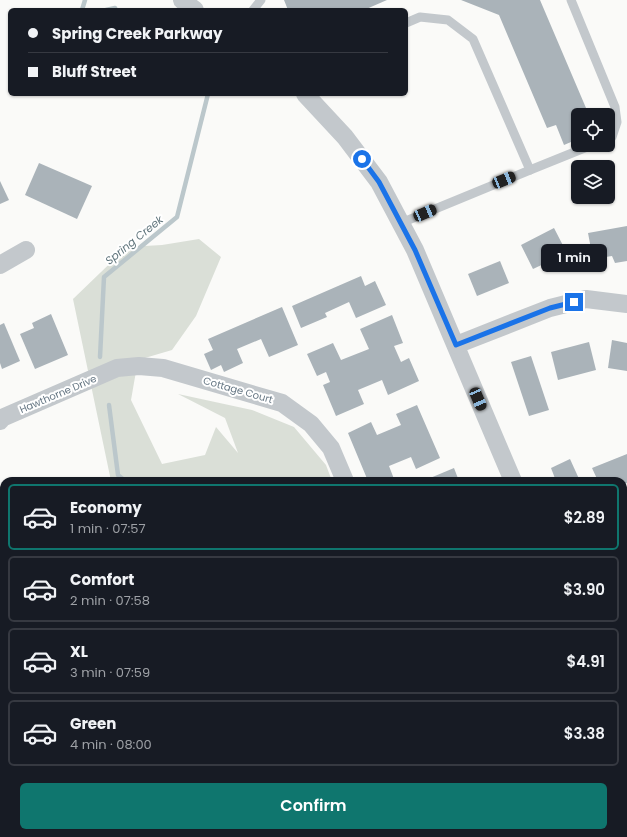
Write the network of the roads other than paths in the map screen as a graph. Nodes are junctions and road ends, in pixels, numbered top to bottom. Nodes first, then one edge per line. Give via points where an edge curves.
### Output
1 (182, 0) edge
2 (261, 0) edge
3 (571, 0) edge
4 (192, 8) edge
5 (255, 8) edge
6 (408, 22) edge
7 (307, 96) edge
8 (615, 128) edge
9 (575, 152) edge
10 (530, 170) junction
11 (401, 223) junction
12 (26, 250) dead end
13 (0, 265) edge
14 (627, 304) edge
15 (456, 345) junction
16 (117, 368) joint
17 (0, 420) edge
18 (343, 477) edge
19 (511, 477) edge

1 - 4 street
2 - 5 lane
3 - 8 lane via 615,107
6 - 10 lane via 420,17 448,20 473,38
7 - 11 street via 350,142 379,182
9 - 10 lane
10 - 11 lane
11 - 15 street
12 - 13 street
14 - 15 street via 586,299 550,308
15 - 19 street
16 - 17 street, Hawthorne Drive
16 - 18 street, Cottage Court via 162,368 282,403 311,424 331,448

